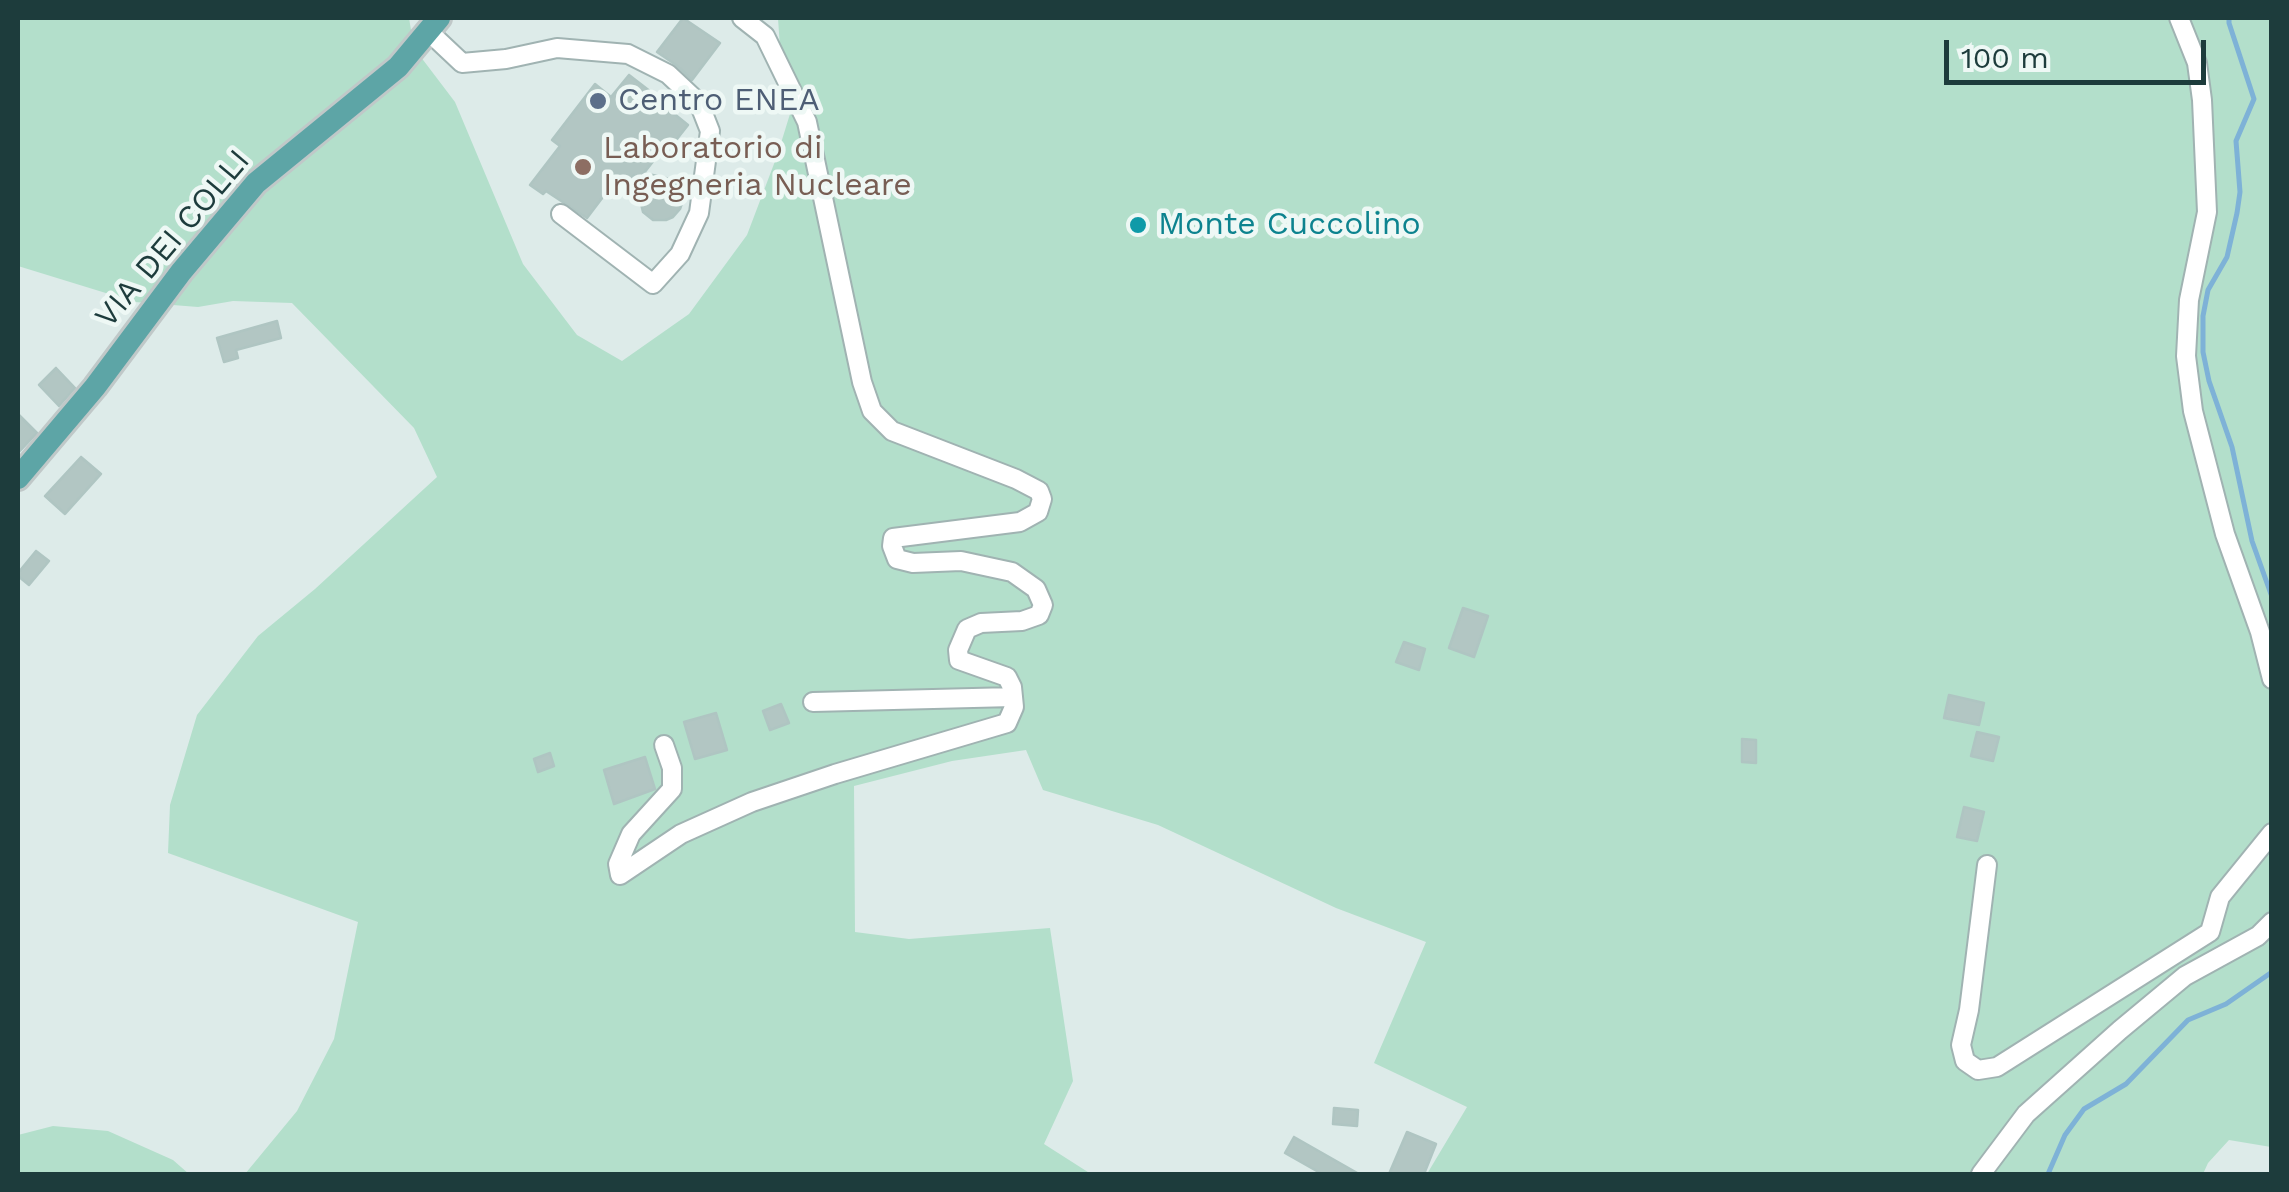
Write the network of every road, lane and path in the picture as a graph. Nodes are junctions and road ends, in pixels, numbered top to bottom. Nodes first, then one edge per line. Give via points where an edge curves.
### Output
1 (742, 18) edge
2 (2179, 18) edge
3 (433, 24) edge
4 (561, 214) dead end
5 (18, 478) edge
6 (2272, 679) edge
7 (1013, 698) junction
8 (813, 702) dead end
9 (664, 744) dead end
10 (2272, 832) edge
11 (1987, 865) dead end
12 (2272, 922) edge
13 (1981, 1174) edge

1 - 7 street via 765,36 807,122 872,411 892,431 1039,490 1038,512 1020,522 893,538 897,559 961,561 1012,572 1036,590 1039,616 967,629 958,650 960,660 1006,677
2 - 6 street via 2197,63 2205,174 2206,212 2189,300 2192,411
3 - 4 street via 462,63 557,48 628,54 668,74 699,102 710,131 699,213 680,254 653,284
3 - 5 main road, VIA DEI COLLI via 398,67 256,183
7 - 8 street
7 - 9 street via 1006,724 752,802 681,834 620,875 631,834 672,789
10 - 11 street via 2220,897 2210,932 1998,1067 1978,1070 1965,1062 1961,1045
12 - 13 street via 2185,976 2120,1030 2026,1114

